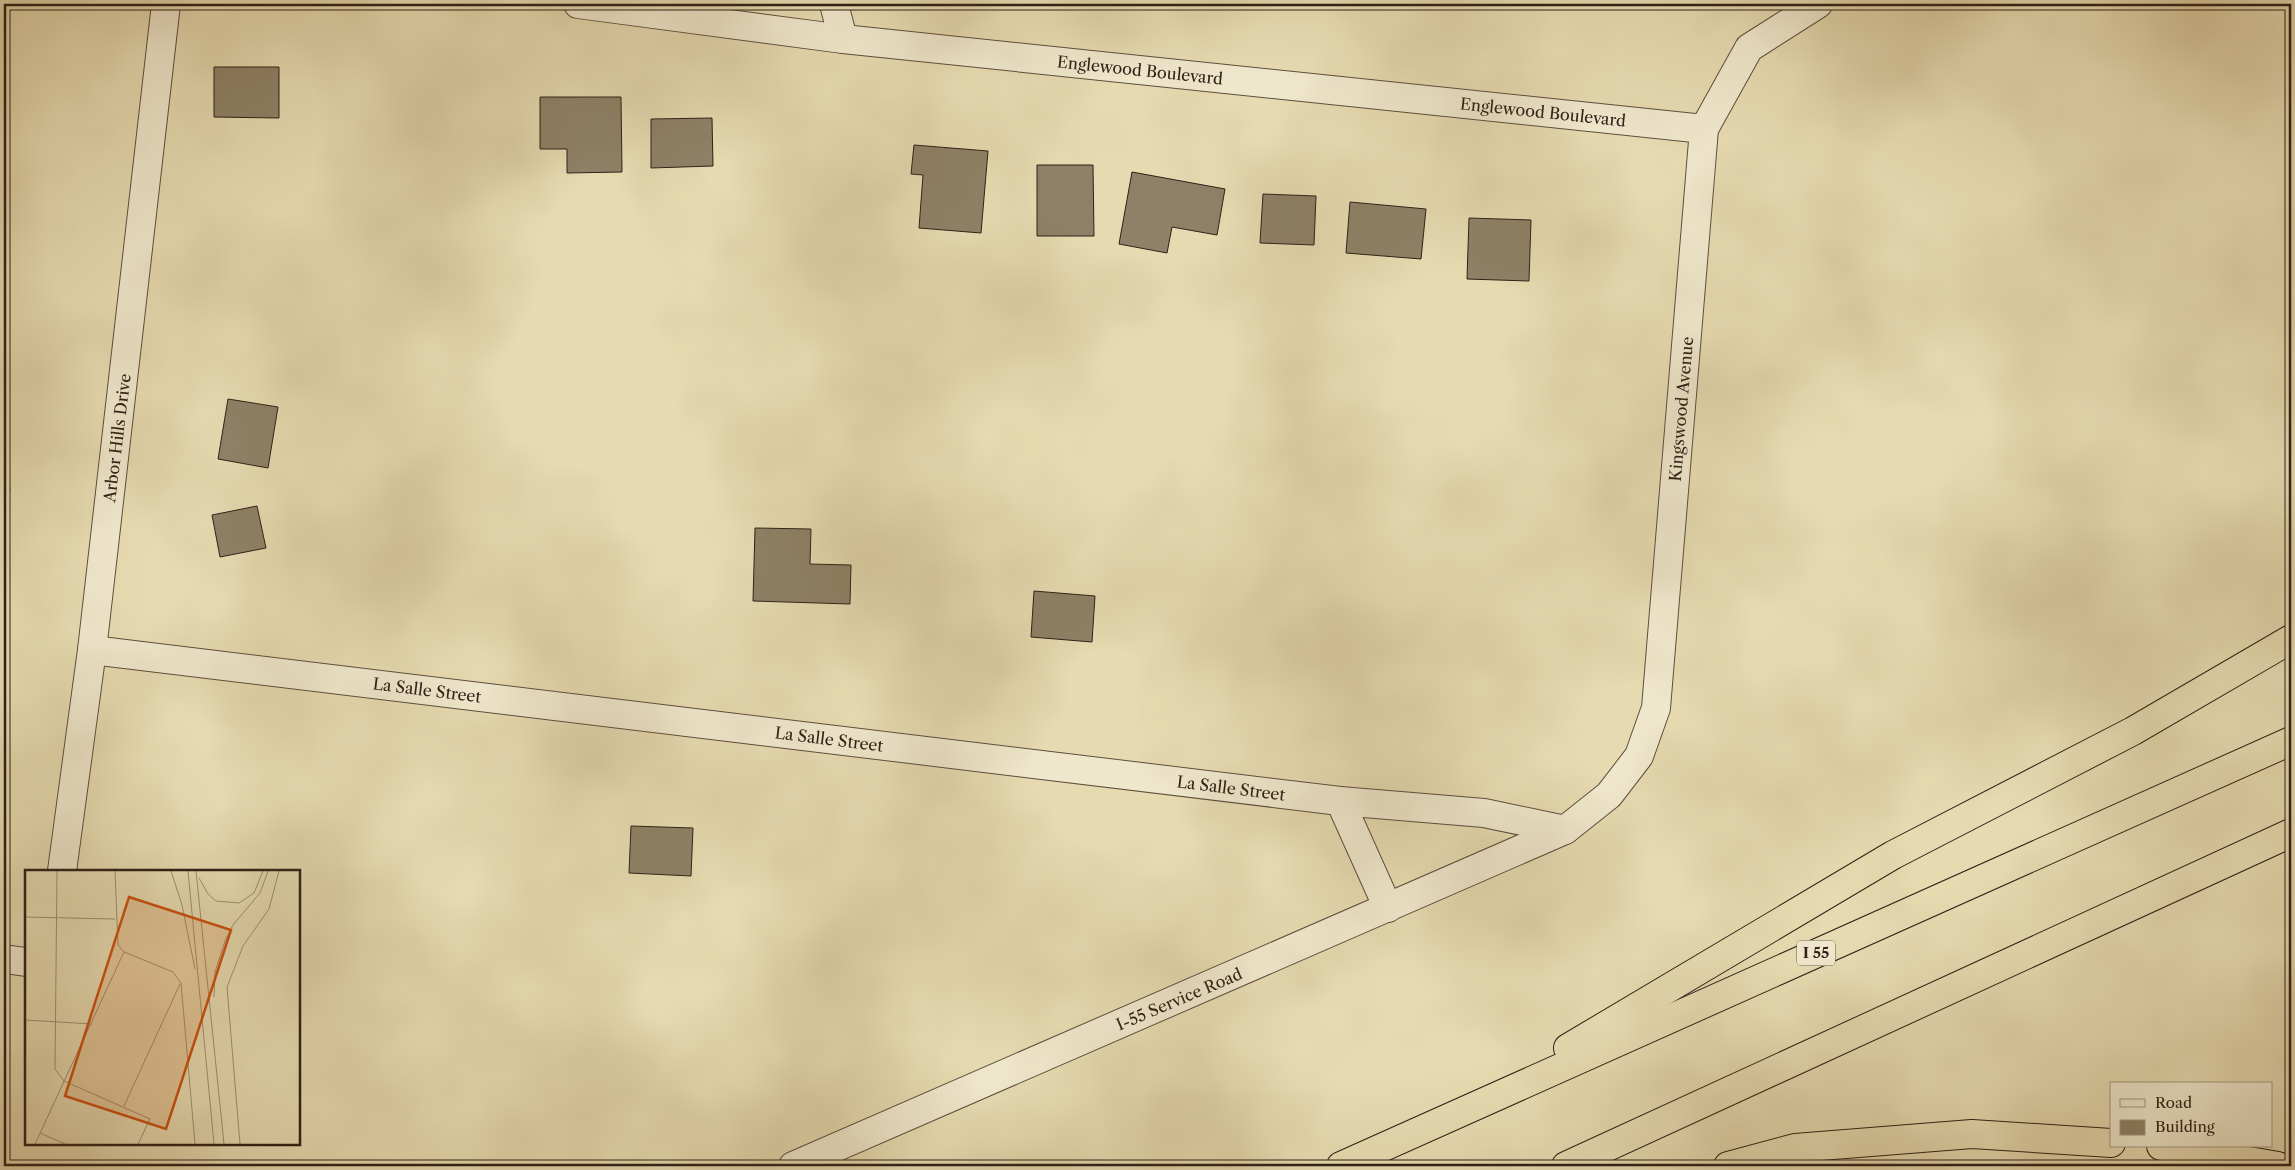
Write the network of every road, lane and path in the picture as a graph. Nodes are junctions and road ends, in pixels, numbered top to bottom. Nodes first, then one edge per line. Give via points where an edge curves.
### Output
1 (166, 4) edge
2 (578, 4) edge
3 (834, 4) edge
4 (1818, 4) edge
5 (844, 39) junction
6 (1704, 129) junction
7 (2291, 639) edge
8 (92, 650) junction
9 (2291, 741) edge
10 (1340, 801) junction
11 (1565, 830) junction
12 (2291, 833) edge
13 (62, 870) edge
14 (1388, 908) junction
15 (4, 959) edge
16 (25, 962) edge
17 (1457, 1114) junction
18 (2110, 1143) edge
19 (2172, 1148) edge
20 (793, 1166) edge
21 (1341, 1166) edge
22 (1566, 1166) edge
23 (1728, 1166) edge
24 (2278, 1166) edge

1 - 8 street, Arbor Hills Drive
2 - 5 street, Englewood Boulevard
3 - 5 street
4 - 6 street, Kingswood Avenue via 1749,48
5 - 6 street, Englewood Boulevard
6 - 11 street, Kingswood Avenue via 1656,708 1639,756 1609,795
7 - 17 highway via 2133,730 1893,854
8 - 10 street, La Salle Street
8 - 13 street, Arbor Hills Drive
9 - 17 highway, I 55
10 - 11 street, La Salle Street via 1484,813
10 - 14 street
11 - 14 street, I-55 Service Road
12 - 22 highway
14 - 20 street, I-55 Service Road
15 - 16 street
17 - 21 highway, I 55
18 - 23 highway via 1972,1134 1795,1148
19 - 24 highway

